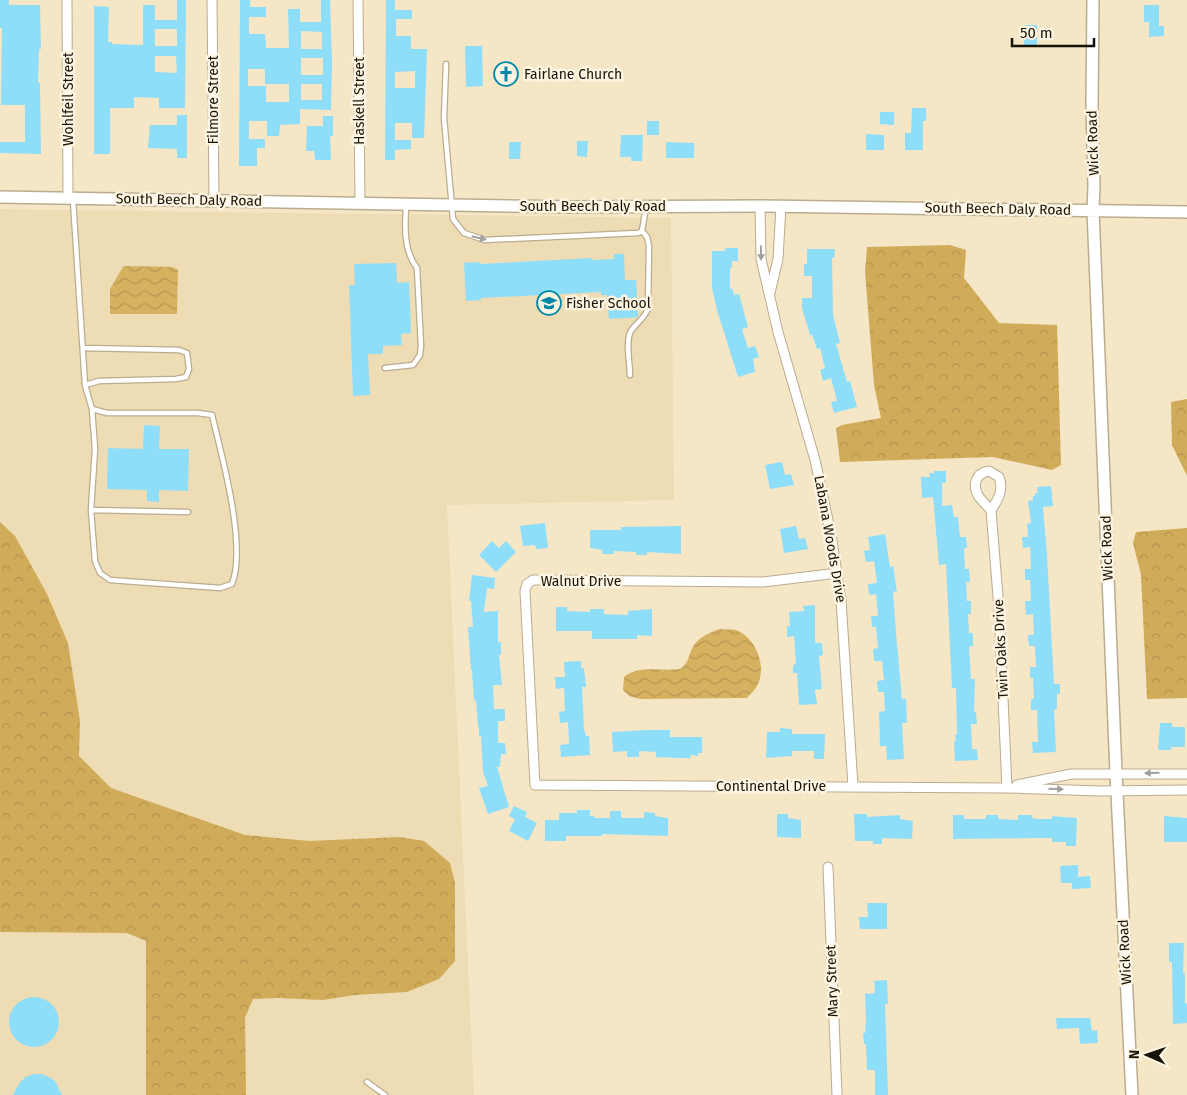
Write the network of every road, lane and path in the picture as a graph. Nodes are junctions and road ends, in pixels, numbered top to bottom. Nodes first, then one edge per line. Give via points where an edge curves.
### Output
1 (67, 0) edge
2 (212, 0) edge
3 (358, 0) edge
4 (1093, 0) edge
5 (446, 64) dead end
6 (0, 197) edge
7 (71, 198) junction
8 (214, 200) junction
9 (360, 202) junction
10 (406, 203) junction
11 (450, 204) junction
12 (646, 206) junction
13 (760, 206) junction
14 (780, 206) junction
15 (1093, 210) junction
16 (1187, 212) edge
17 (642, 231) junction
18 (769, 298) junction
19 (83, 348) junction
20 (385, 368) dead end
21 (630, 375) dead end
22 (85, 385) junction
23 (92, 409) junction
24 (91, 510) junction
25 (991, 510) dead end
26 (188, 512) dead end
27 (838, 573) junction
28 (1116, 773) junction
29 (1187, 774) edge
30 (535, 785) joint
31 (854, 786) junction
32 (1007, 788) junction
33 (1187, 790) edge
34 (1118, 791) junction
35 (828, 867) dead end
36 (367, 1082) dead end
37 (385, 1095) edge
38 (837, 1095) edge
39 (1132, 1095) edge

1 - 7 street, Wohlfeil Street
2 - 8 street, Filmore Street
3 - 9 street, Haskell Street
4 - 15 street, Wick Road
5 - 11 lane via 444,118
6 - 7 street, South Beech Daly Road
7 - 8 street, South Beech Daly Road
7 - 19 lane
8 - 9 street, South Beech Daly Road
9 - 10 street, South Beech Daly Road
10 - 11 street, South Beech Daly Road
10 - 20 lane via 407,246 417,268 420,355 413,366
11 - 12 street, South Beech Daly Road
11 -> 17 lane via 453,220 464,233 485,240 624,235
12 - 13 street, South Beech Daly Road
12 - 17 lane
13 - 14 street, South Beech Daly Road
13 -> 18 street, Labana Woods Drive via 760,259
14 - 15 street, South Beech Daly Road
14 - 18 street, Labana Woods Drive via 778,259
15 - 16 street, South Beech Daly Road
15 - 28 street, Wick Road
17 - 21 lane via 649,246 648,309 629,333
18 - 27 street, Labana Woods Drive via 815,460
19 - 22 lane
19 - 22 lane via 179,350 187,353 189,369 186,377 176,379 99,381
22 - 23 lane
23 - 24 lane
23 - 24 lane via 107,413 212,415 229,488 236,546 236,572 232,584 220,588 110,580 100,573 95,561
24 - 26 lane
25 - 32 street, Twin Oaks Drive
27 - 30 street, Walnut Drive via 763,582 533,580 527,584
27 - 31 street, Labana Woods Drive
29 -> 28 street, Continental Drive
28 - 32 street, Continental Drive via 1071,774
28 - 34 street, Wick Road
30 - 31 street, Continental Drive
31 - 32 street, Continental Drive
32 -> 34 street, Continental Drive
33 - 34 street, Continental Drive
34 - 39 street, Wick Road
35 - 38 street, Mary Street
36 - 37 lane

